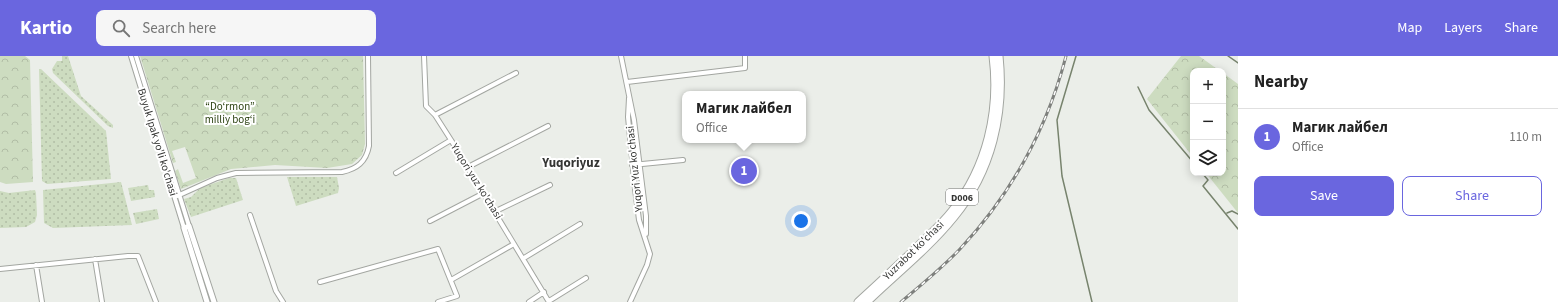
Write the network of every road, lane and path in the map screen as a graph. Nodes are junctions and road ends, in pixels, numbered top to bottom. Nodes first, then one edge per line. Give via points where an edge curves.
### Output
1 (131, 56) edge
2 (136, 56) edge
3 (368, 56) edge
4 (424, 56) edge
5 (622, 56) edge
6 (745, 56) edge
7 (993, 56) edge
8 (999, 56) edge
9 (516, 73) dead end
10 (627, 82) junction
11 (629, 98) junction
12 (435, 115) junction
13 (548, 126) dead end
14 (451, 140) junction
15 (683, 160) dead end
16 (632, 165) junction
17 (639, 165) junction
18 (468, 167) junction
19 (396, 173) dead end
20 (550, 185) dead end
21 (484, 193) junction
22 (177, 196) junction
23 (496, 211) junction
24 (250, 215) dead end
25 (430, 221) dead end
26 (580, 224) dead end
27 (187, 227) junction
28 (646, 238) junction
29 (514, 244) junction
30 (524, 258) junction
31 (94, 259) junction
32 (36, 265) junction
33 (0, 269) edge
34 (586, 278) dead end
35 (451, 280) junction
36 (320, 282) dead end
37 (544, 292) junction
38 (42, 302) edge
39 (102, 302) edge
40 (156, 302) edge
41 (207, 302) edge
42 (214, 302) edge
43 (283, 302) edge
44 (438, 302) edge
45 (528, 302) edge
46 (549, 302) edge
47 (630, 302) edge
48 (858, 302) edge
49 (867, 302) edge

1 - 22 street, Buyuk Ipak yo'li ko'chasi
2 - 22 street, Buyuk Ipak yo'li ko'chasi
3 - 22 street via 368,146 365,157 356,167 342,172 236,173 217,178
4 - 12 street, Yuqori yuz ko'chasi via 426,106
5 - 10 street, Yuqori Yuz ko'chasi
6 - 10 street via 745,68
7 - 48 main road, Yuzrabot ko'chasi / D006 via 995,90 992,122 983,156 968,187 952,212
8 - 49 main road, Yuzrabot ko'chasi / D006 via 998,120 991,148 976,184 945,227
9 - 12 street
10 - 11 street, Yuqori Yuz ko'chasi
11 - 16 street, Yuqori Yuz ko'chasi
11 - 17 street, Yuqori Yuz ko'chasi
12 - 14 street, Yuqori yuz ko'chasi
13 - 18 street
14 - 18 street, Yuqori yuz ko'chasi
14 - 19 street
15 - 17 street
16 - 17 street
16 - 28 street, Yuqori Yuz ko'chasi via 639,220
17 - 28 street, Yuqori Yuz ko'chasi via 646,216
18 - 21 street, Yuqori yuz ko'chasi
20 - 23 street
21 - 23 street, Yuqori yuz ko'chasi
21 - 25 street
22 - 27 street, Buyuk Ipak yo'li ko'chasi
23 - 29 street, Yuqori yuz ko'chasi
24 - 43 street via 276,291
26 - 30 street
27 - 41 street
27 - 42 street
28 - 47 street, Yuqori Yuz ko'chasi via 650,254
29 - 30 street, Yuqori yuz ko'chasi
29 - 35 street
30 - 37 street, Yuqori yuz ko'chasi
31 - 32 street
31 - 39 street
31 - 40 street via 138,256
32 - 33 street
32 - 38 street
34 - 46 street
35 - 36 street via 438,249
35 - 44 street via 457,296
37 - 45 street
37 - 46 street, Yuqori yuz ko'chasi

